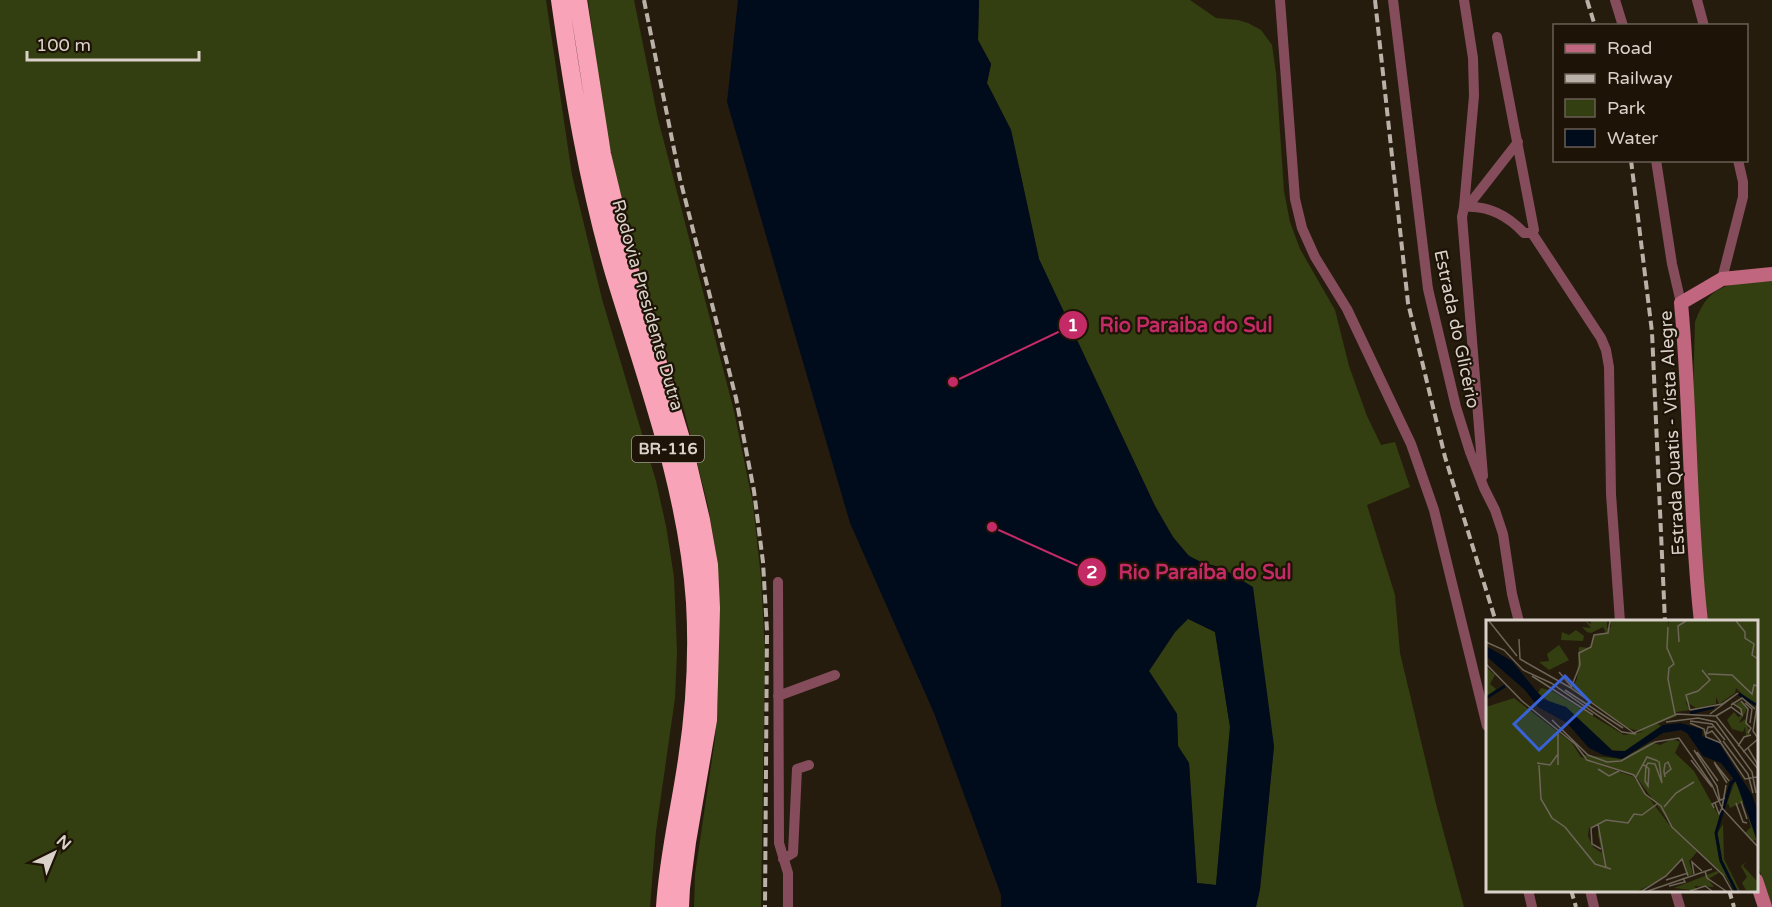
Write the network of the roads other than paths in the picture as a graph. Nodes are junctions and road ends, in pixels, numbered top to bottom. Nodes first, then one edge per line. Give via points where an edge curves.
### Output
1 (560, 0) edge
2 (578, 0) edge
3 (1280, 0) edge
4 (1394, 0) edge
5 (1464, 0) edge
6 (1615, 0) edge
7 (1697, 0) edge
8 (1622, 24) edge
9 (1703, 24) edge
10 (1497, 37) dead end
11 (1518, 142) junction
12 (1656, 162) edge
13 (1738, 162) edge
14 (1466, 206) junction
15 (1532, 233) junction
16 (1772, 274) edge
17 (1722, 279) junction
18 (1681, 303) junction
19 (1484, 489) junction
20 (778, 582) dead end
21 (1518, 620) edge
22 (1620, 620) edge
23 (1701, 620) edge
24 (835, 675) dead end
25 (778, 696) junction
26 (1486, 722) edge
27 (809, 765) dead end
28 (783, 859) junction
29 (1757, 885) edge
30 (1528, 892) edge
31 (1590, 892) edge
32 (1675, 892) edge
33 (668, 905) edge
34 (788, 907) edge
35 (1532, 907) edge
36 (1594, 907) edge
37 (1680, 907) edge
38 (1765, 907) edge

1 - 33 highway, Rodovia Presidente Dutra / BR-116 via 595,200 679,488 692,578 695,695 674,829
2 - 33 highway, Rodovia Presidente Dutra / BR-116 via 602,154 630,271 685,452 709,566 708,720 681,888
3 - 26 street via 1295,199 1302,228 1347,309 1411,444 1434,510
4 - 19 street, Estrada do Glicério via 1428,289 1456,407
5 - 14 street via 1474,96
6 - 8 street
7 - 9 street
10 - 11 street
11 - 14 street
11 - 15 street
12 - 18 street
13 - 17 street via 1743,197
14 - 15 street via 1501,213 1524,233
14 - 19 street via 1462,217
15 - 22 street via 1606,350
16 - 17 street, Estrada Quatis - Vista Alegre
17 - 18 street, Estrada Quatis - Vista Alegre
18 - 23 street, Estrada Quatis - Vista Alegre
19 - 21 street, Estrada do Glicério via 1503,534
20 - 25 street
24 - 25 street
25 - 28 street via 778,843
27 - 28 street via 797,769 793,853
28 - 34 street via 788,873
29 - 38 street
30 - 35 street
31 - 36 street
32 - 37 street

